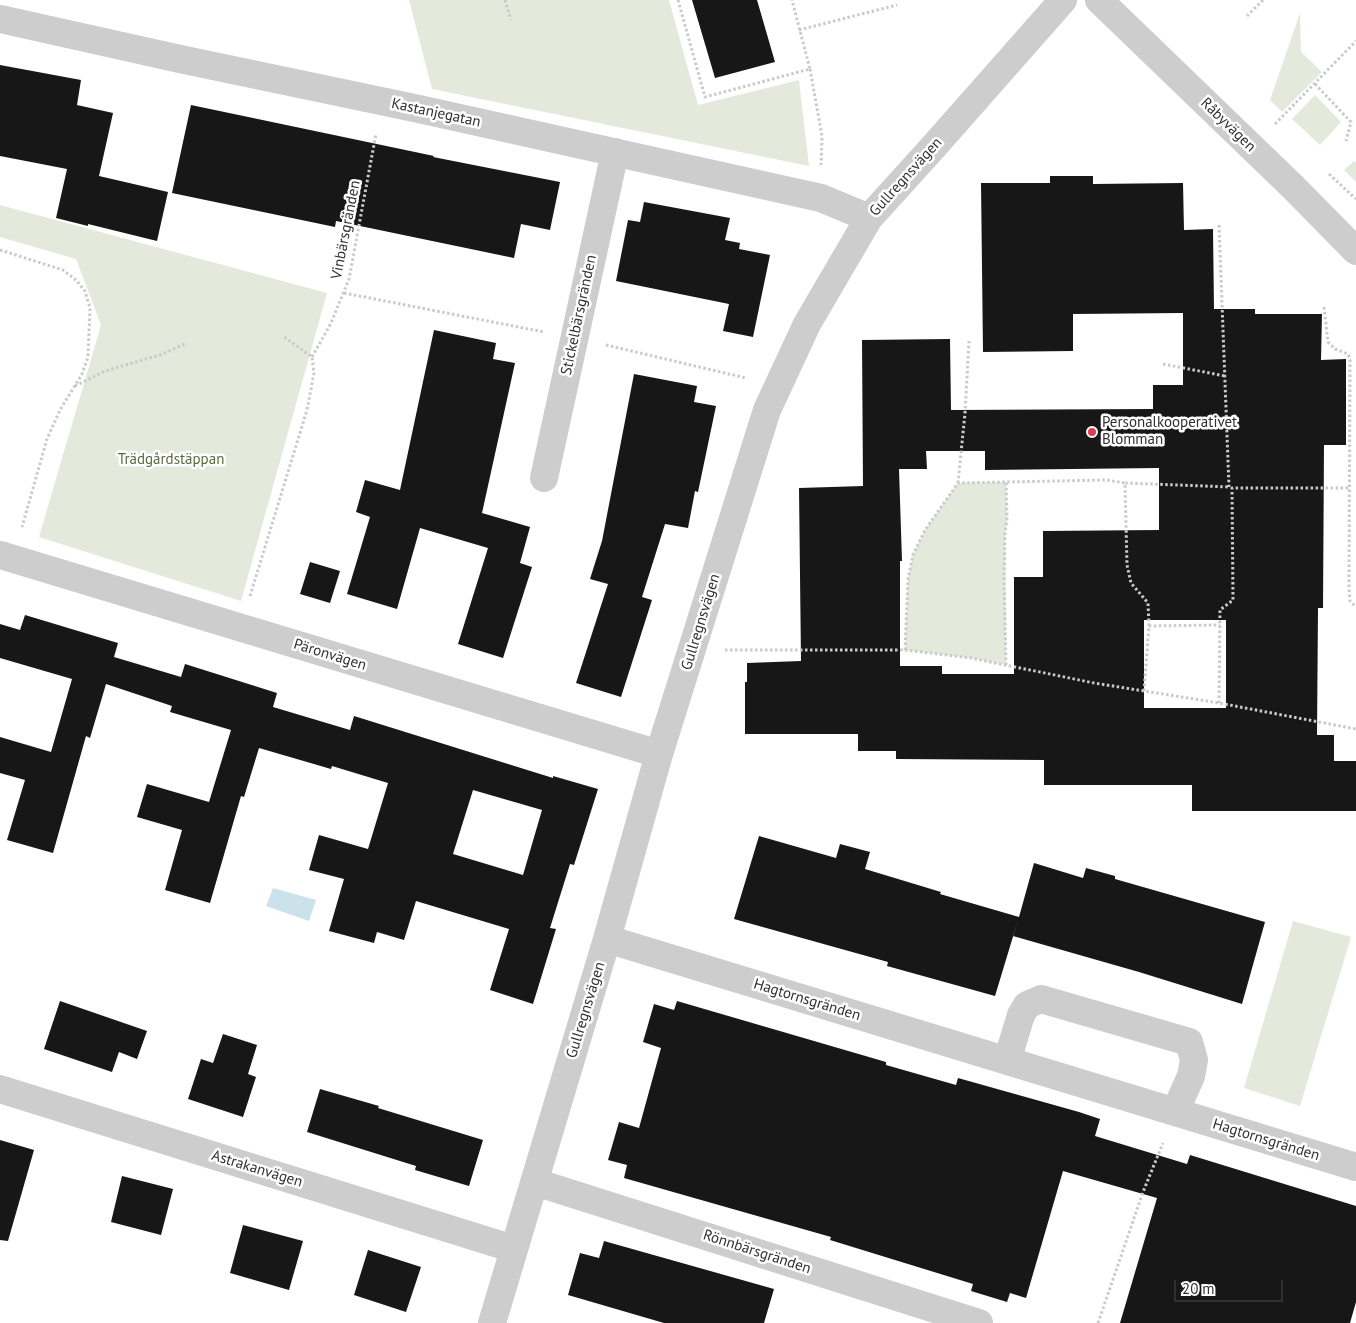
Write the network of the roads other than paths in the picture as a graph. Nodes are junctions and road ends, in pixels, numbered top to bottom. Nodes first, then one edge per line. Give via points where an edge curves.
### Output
1 (1062, 0) edge
2 (1099, 0) edge
3 (0, 19) edge
4 (615, 152) junction
5 (869, 218) junction
6 (1356, 251) edge
7 (544, 478) dead end
8 (7, 557) edge
9 (659, 754) junction
10 (607, 939) junction
11 (1007, 1061) junction
12 (0, 1089) edge
13 (1176, 1112) junction
14 (1356, 1167) edge
15 (535, 1182) junction
16 (514, 1249) junction
17 (492, 1323) edge
18 (979, 1323) edge

1 - 5 street, Gullregnsvägen
2 - 6 street, Råbyvägen
3 - 4 street, Kastanjegatan
4 - 5 street, Kastanjegatan via 821,198
4 - 7 street, Stickelbärsgränden
5 - 9 street, Gullregnsvägen via 807,324 767,410
8 - 9 street, Päronvägen
9 - 10 street, Gullregnsvägen
10 - 11 street, Hagtornsgränden
10 - 15 street, Gullregnsvägen
11 - 13 street, Hagtornsgränden
11 - 13 street via 1021,1015 1027,1006 1041,999 1189,1042 1194,1060
12 - 16 street, Astrakanvägen
13 - 14 street, Hagtornsgränden
15 - 16 street, Gullregnsvägen
15 - 18 street, Rönnbärsgränden
16 - 17 street, Gullregnsvägen

